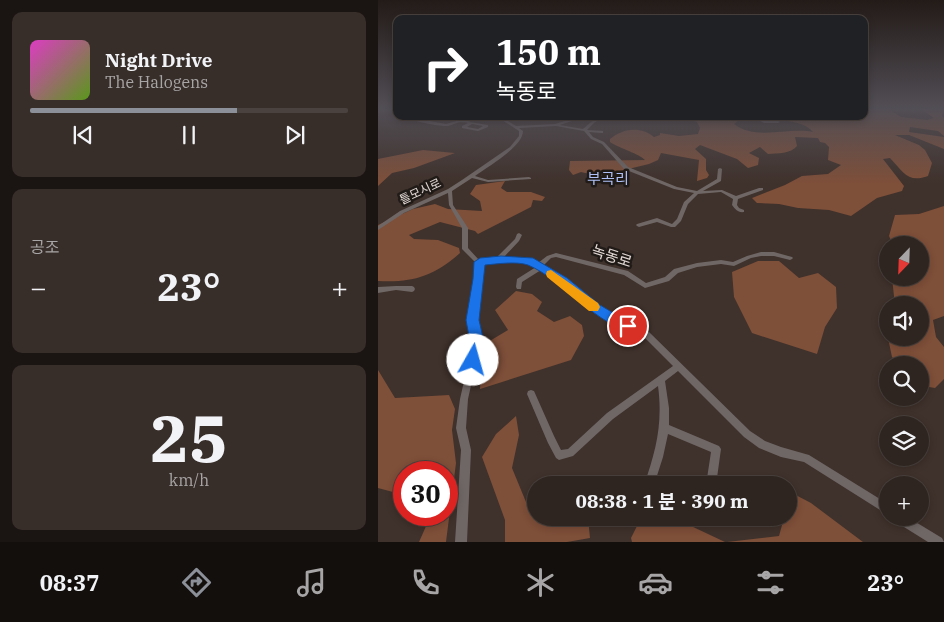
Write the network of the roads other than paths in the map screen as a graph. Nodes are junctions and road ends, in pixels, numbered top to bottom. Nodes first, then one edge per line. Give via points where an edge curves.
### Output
1 (522, 133) edge
2 (588, 133) edge
3 (720, 169) dead end
4 (471, 176) junction
5 (528, 178) dead end
6 (450, 190) junction
7 (761, 190) dead end
8 (698, 193) junction
9 (736, 198) junction
10 (742, 211) dead end
11 (639, 225) dead end
12 (378, 228) edge
13 (519, 235) dead end
14 (790, 258) dead end
15 (501, 260) junction
16 (480, 262) junction
17 (540, 267) junction
18 (519, 287) dead end
19 (412, 289) dead end
20 (378, 290) edge
21 (679, 366) junction
22 (661, 378) junction
23 (531, 394) dead end
24 (665, 428) junction
25 (652, 476) edge
26 (713, 476) edge
27 (879, 504) edge
28 (913, 526) edge
29 (461, 542) edge
30 (938, 542) edge

1 - 4 street, 틀모시로 via 516,144
2 - 8 street via 603,143 626,168
3 - 8 street via 719,180
4 - 5 street via 488,181
4 - 6 street, 틀모시로
6 - 12 street, 틀모시로 via 402,212
6 - 16 street via 452,205 465,228 465,248
7 - 9 street
8 - 9 street via 722,191
8 - 11 street via 685,204 678,223 673,226 657,220
9 - 10 street via 734,205
13 - 15 street via 500,257
14 - 17 street, 녹동로 via 759,253 734,264 721,262 676,271 667,279 645,286 626,273 556,255 549,257
15 - 16 street
15 - 17 street via 529,261
16 - 29 street via 472,320 477,342 461,428 466,450
17 - 18 street, 녹동로 via 519,281
17 - 21 street via 611,318 646,334
19 - 20 street
21 - 22 street
21 - 27 street via 762,445 806,458
22 - 23 street via 610,416 570,453 559,454
22 - 24 street
24 - 25 street via 662,450
24 - 26 street via 716,449
28 - 30 street

